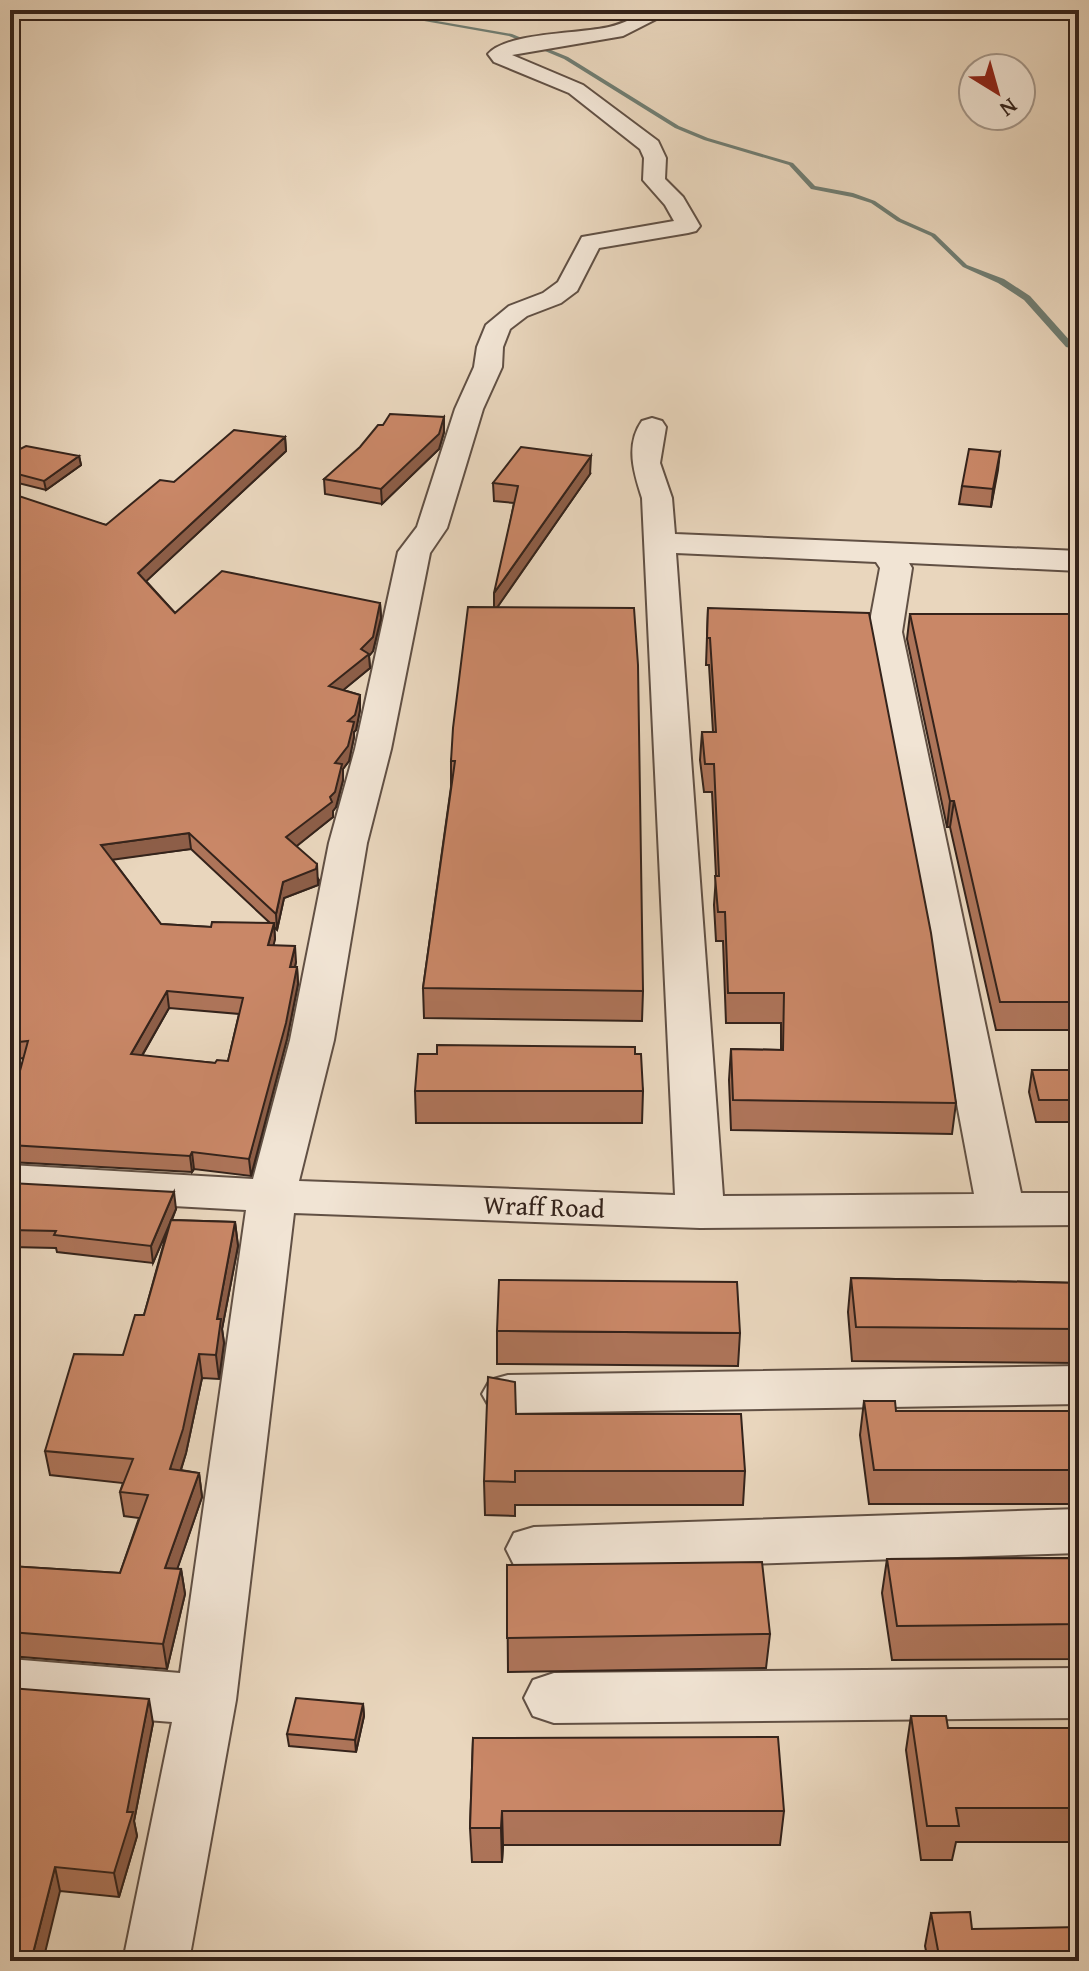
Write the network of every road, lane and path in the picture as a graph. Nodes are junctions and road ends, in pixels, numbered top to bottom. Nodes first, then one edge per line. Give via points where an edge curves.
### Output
1 (665, 10) edge
2 (652, 427) dead end
3 (659, 543) junction
4 (886, 551) junction
5 (1079, 561) edge
6 (10, 1181) edge
7 (272, 1196) junction
8 (1079, 1209) edge
9 (1001, 1210) junction
10 (700, 1212) junction
11 (1079, 1385) edge
12 (508, 1394) edge
13 (1079, 1531) edge
14 (534, 1549) dead end
15 (10, 1684) edge
16 (1079, 1693) edge
17 (554, 1698) dead end
18 (206, 1700) junction
19 (156, 1961) edge

1 - 7 street via 624,30 522,45 498,54 584,94 653,150 654,180 688,226 590,242 568,286 518,311 495,333 432,528 414,552 348,843 312,1040
2 - 3 street via 645,463 657,498
3 - 4 street
3 - 10 street
4 - 5 street
4 - 9 street via 896,568 885,632
6 - 7 street, Wraff Road
7 - 10 street, Wraff Road
7 - 18 street
8 - 9 street, Wraff Road
9 - 10 street, Wraff Road
11 - 12 street
13 - 14 street
15 - 18 street
16 - 17 street
18 - 19 street

